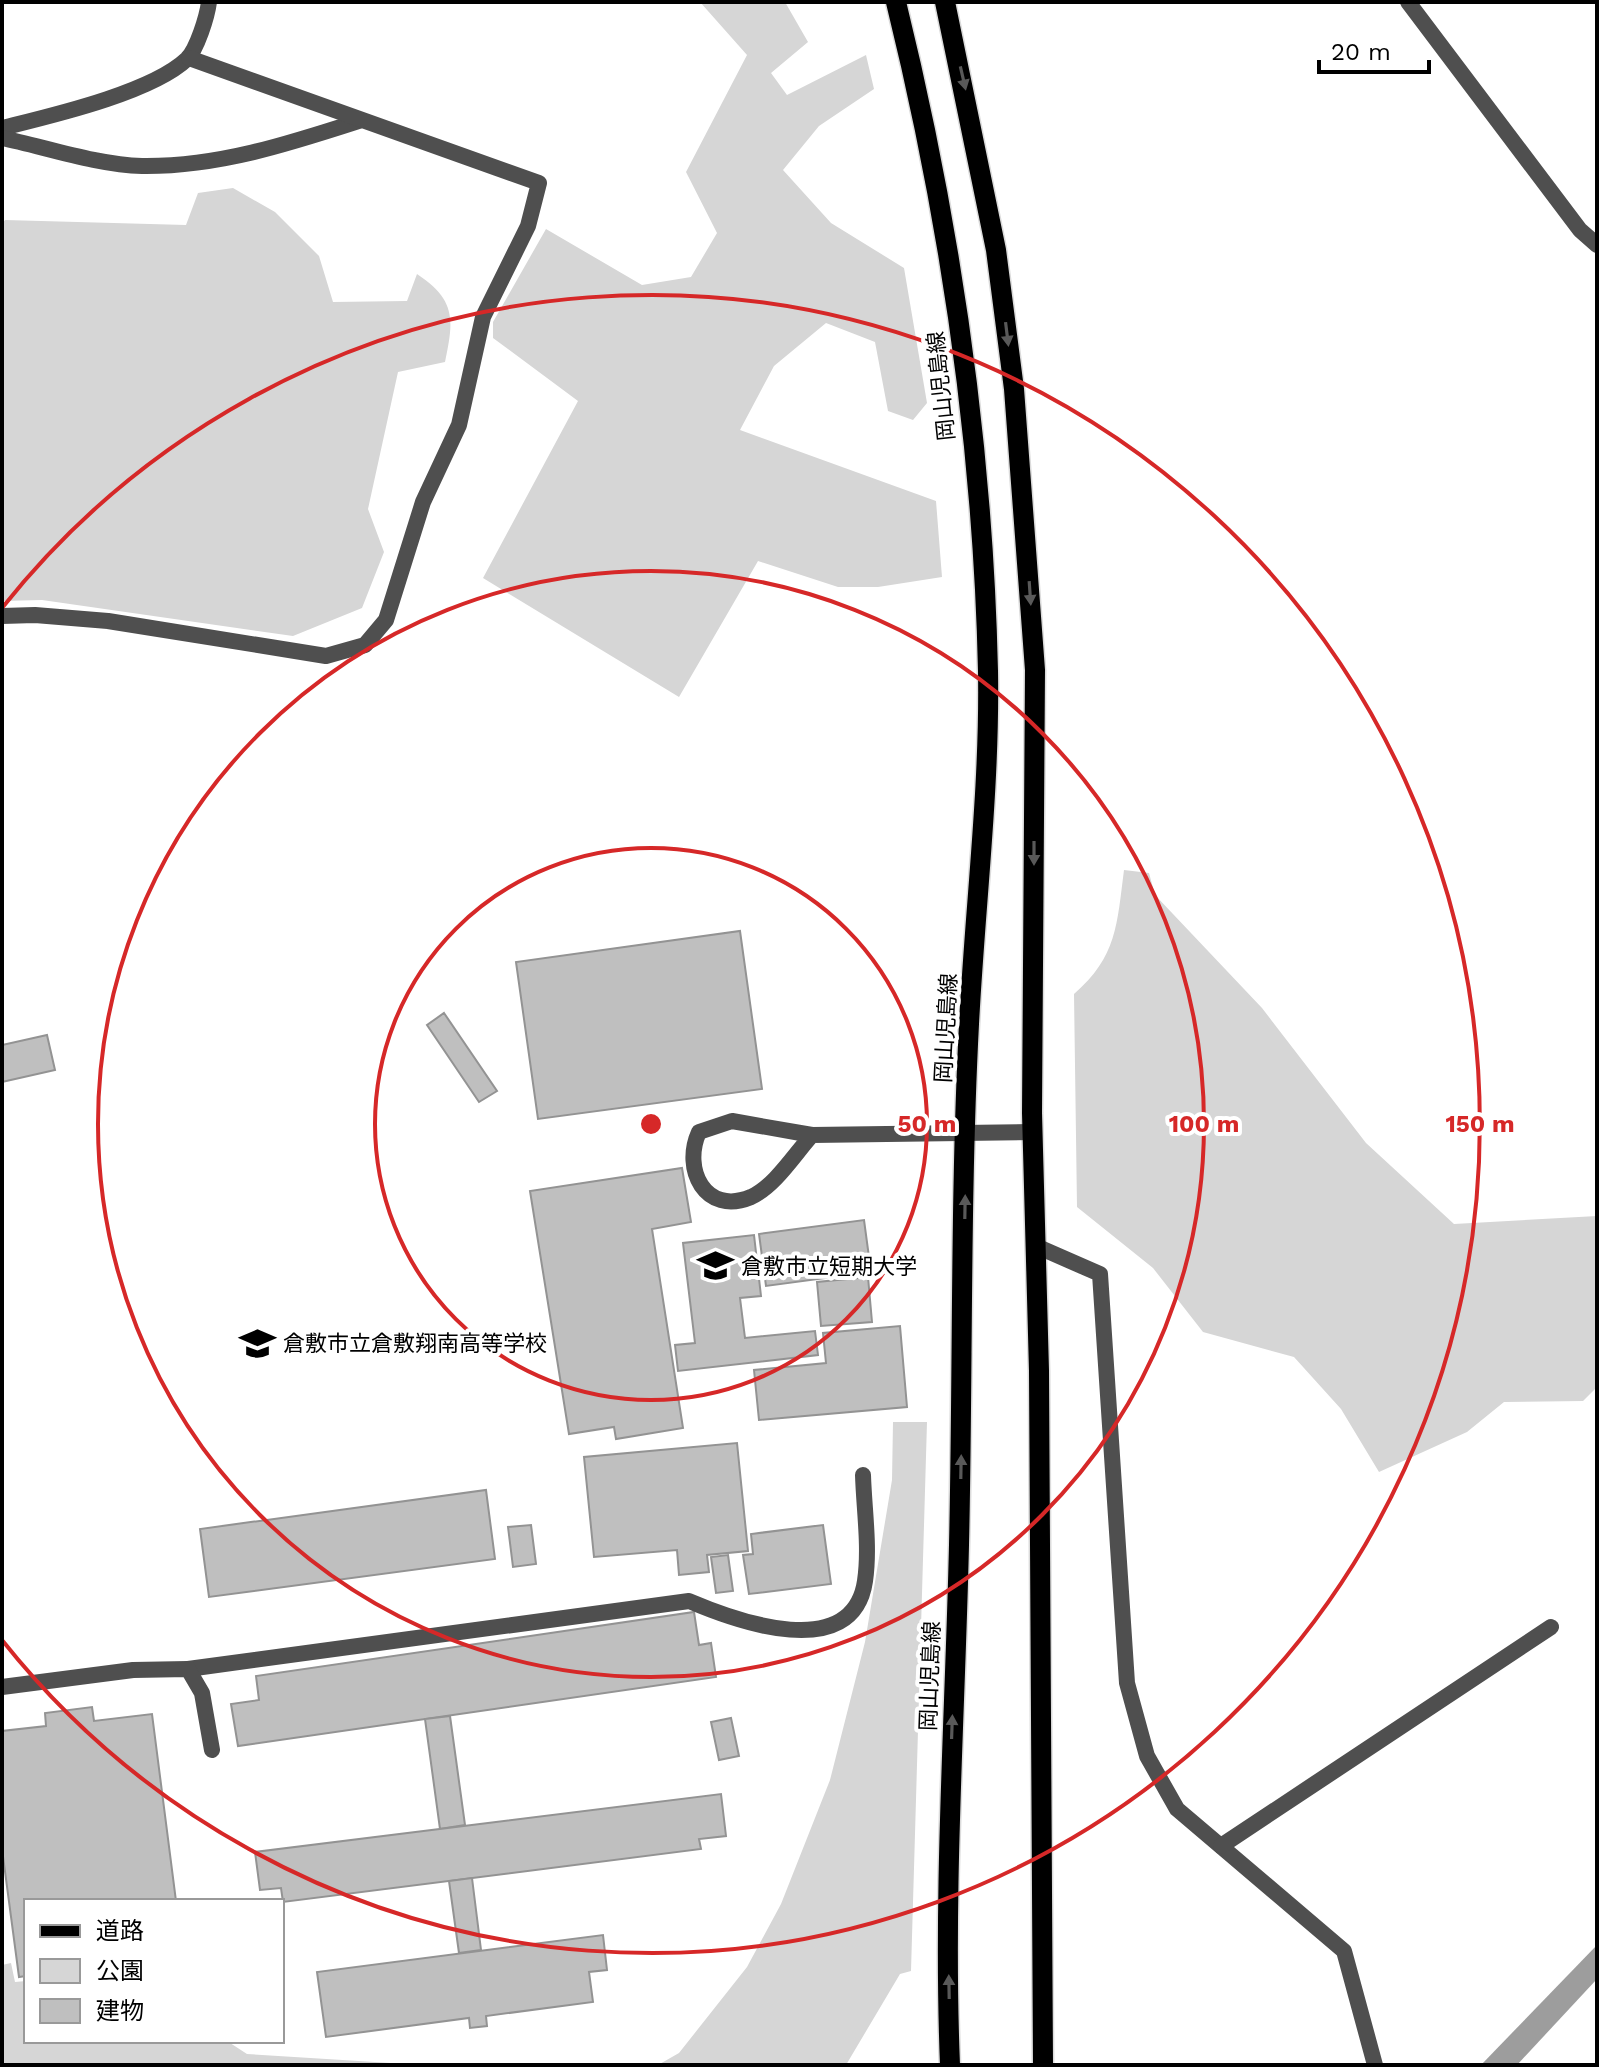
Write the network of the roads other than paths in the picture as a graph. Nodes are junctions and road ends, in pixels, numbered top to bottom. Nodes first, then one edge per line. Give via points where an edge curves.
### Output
1 (209, 2) edge
2 (896, 2) edge
3 (945, 2) edge
4 (1408, 2) edge
5 (189, 58) junction
6 (359, 121) junction
7 (2, 128) edge
8 (2, 138) edge
9 (1597, 245) edge
10 (2, 616) edge
11 (1033, 1132) junction
12 (967, 1133) junction
13 (812, 1135) junction
14 (1036, 1246) junction
15 (863, 1475) dead end
16 (1551, 1627) dead end
17 (188, 1669) junction
18 (2, 1687) edge
19 (212, 1750) dead end
20 (1221, 1846) junction
21 (950, 2065) edge
22 (1043, 2065) edge
23 (1375, 2065) edge

1 - 5 street
2 - 12 main road, 岡山児島線 via 923,111 950,259 968,391 988,670
3 -> 11 main road via 996,250 1025,527 1035,670
4 - 9 street via 1580,230
5 - 6 street
5 - 7 street via 163,75 81,109
6 - 8 street via 203,163 139,166
6 - 10 street via 539,183 528,226 483,317 459,425 423,502 386,620 365,645 326,656 108,621
11 - 12 street
11 - 14 main road
12 - 13 street
21 -> 12 main road, 岡山児島線 via 950,1765
13 - 13 street via 732,1121 716,1124 699,1132 694,1144 696,1180 705,1194 720,1199 751,1196 766,1187
14 - 20 street via 1100,1274 1127,1683 1147,1756 1169,1796
14 - 22 main road
15 - 17 street via 865,1584 855,1607 833,1625 786,1630 751,1624 689,1601
16 - 20 street
17 - 18 street via 133,1670
17 - 19 street via 202,1693
20 - 23 street via 1344,1951

